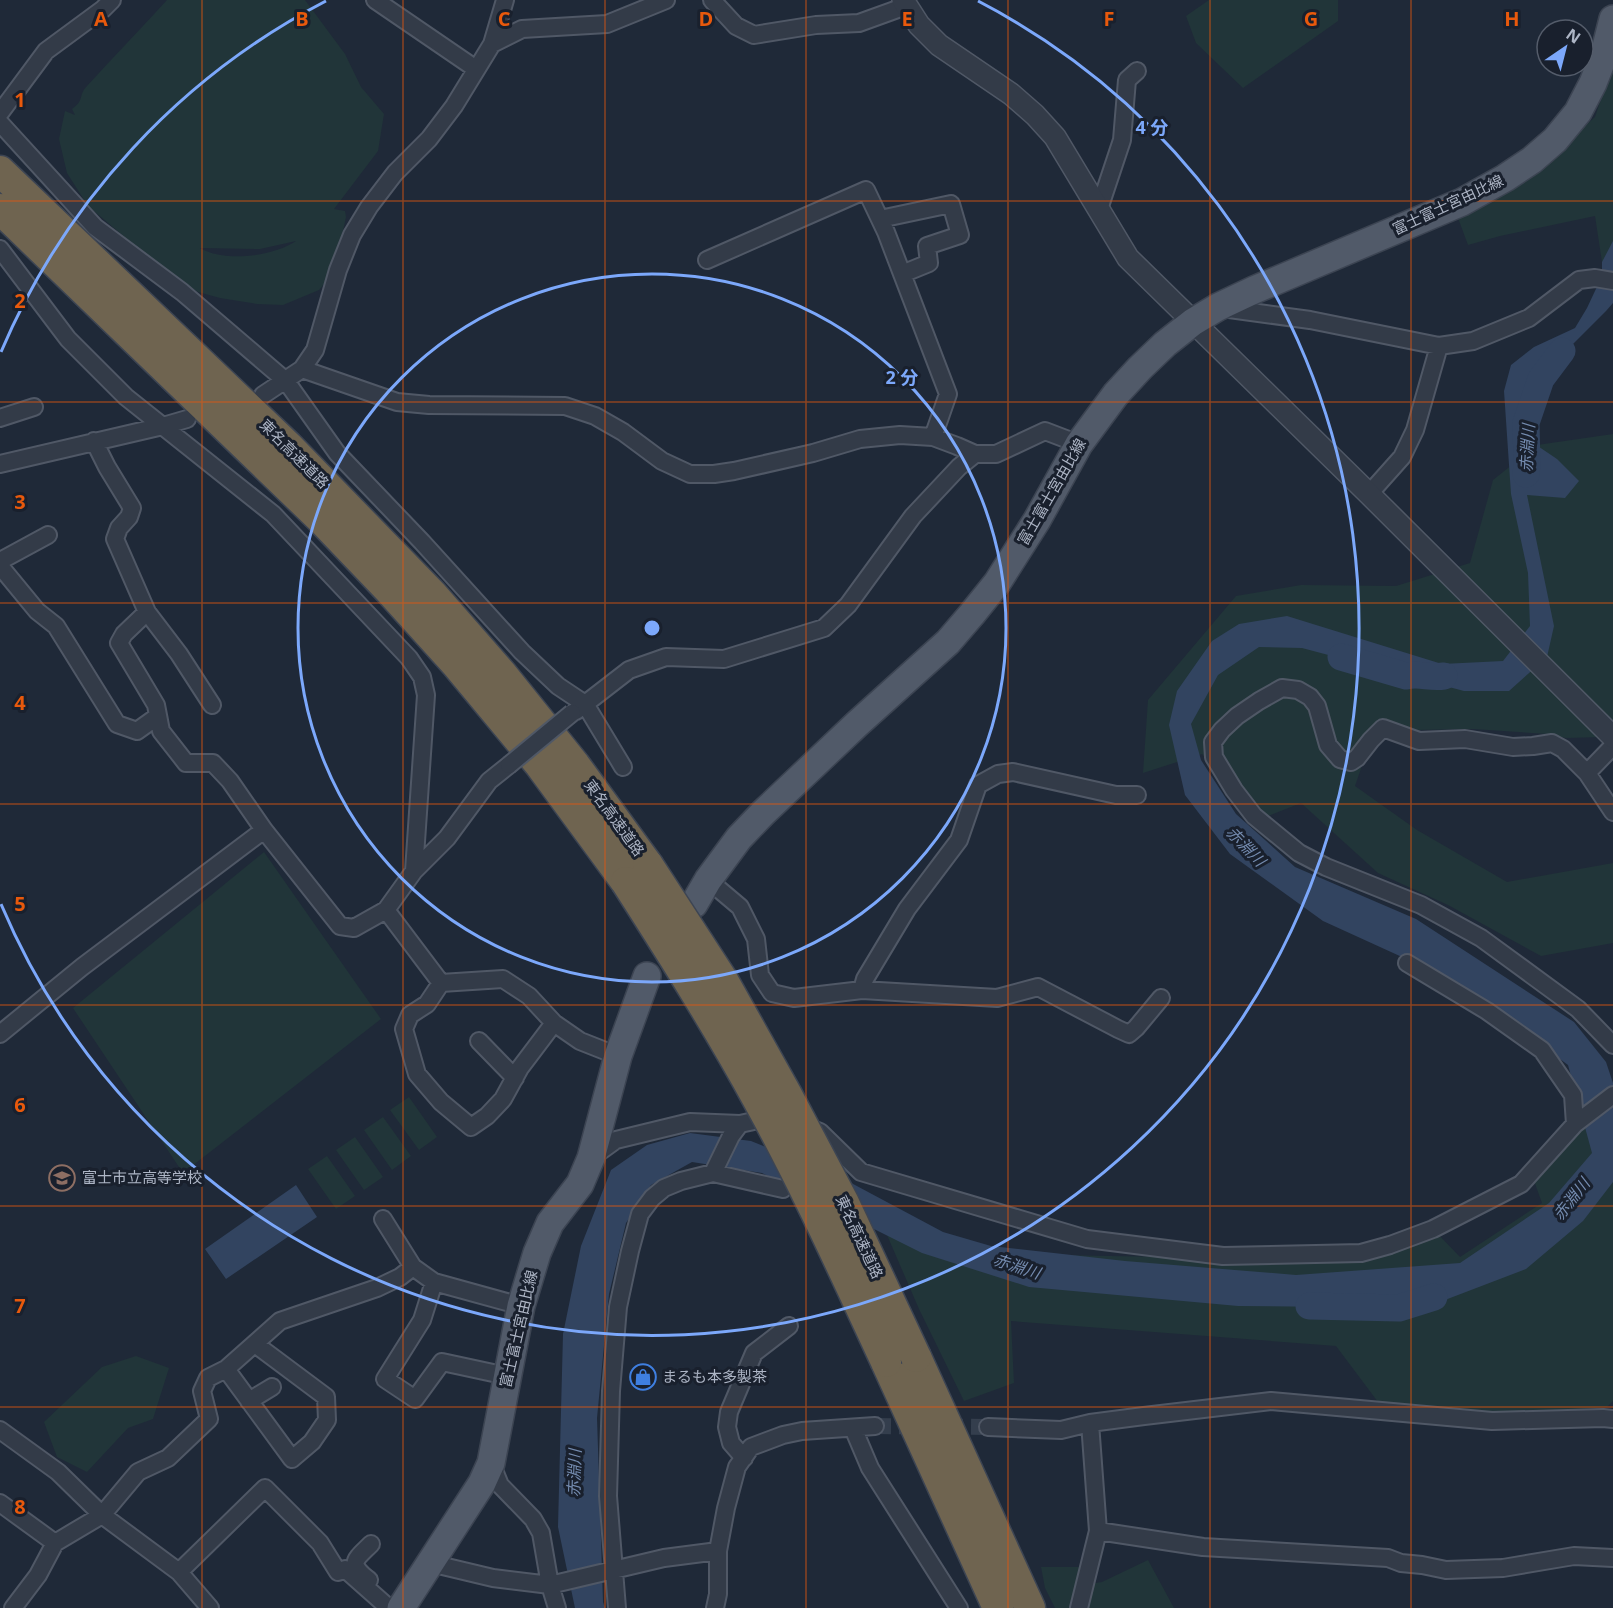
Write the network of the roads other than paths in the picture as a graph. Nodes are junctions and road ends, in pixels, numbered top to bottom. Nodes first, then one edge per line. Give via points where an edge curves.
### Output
1 (112, 0) edge
2 (375, 0) edge
3 (505, 0) edge
4 (666, 0) edge
5 (712, 0) edge
6 (904, 3) edge
7 (1613, 19) edge
8 (492, 44) junction
9 (476, 69) junction
10 (1137, 71) dead end
11 (0, 113) edge
12 (0, 123) edge
13 (0, 171) edge
14 (0, 209) edge
15 (1099, 209) junction
16 (880, 219) junction
17 (0, 249) edge
18 (707, 260) dead end
19 (902, 274) junction
20 (1613, 281) edge
21 (1218, 307) junction
22 (1193, 322) junction
23 (1439, 346) junction
24 (302, 369) junction
25 (286, 381) junction
26 (263, 395) dead end
27 (34, 407) dead end
28 (0, 418) edge
29 (187, 419) dead end
30 (163, 426) junction
31 (933, 437) junction
32 (94, 441) junction
33 (1078, 444) junction
34 (975, 454) junction
35 (0, 464) edge
36 (1369, 494) junction
37 (48, 536) dead end
38 (0, 561) edge
39 (0, 566) edge
40 (6, 585) edge
41 (147, 612) junction
42 (212, 705) dead end
43 (579, 709) junction
44 (158, 716) junction
45 (1613, 737) edge
46 (1608, 752) edge
47 (623, 767) dead end
48 (1587, 773) junction
49 (1137, 795) dead end
50 (1613, 812) edge
51 (264, 830) junction
52 (414, 871) junction
53 (637, 874) junction
54 (708, 880) junction
55 (694, 904) dead end
56 (386, 910) junction
57 (1407, 963) dead end
58 (647, 976) dead end
59 (441, 983) junction
60 (862, 990) junction
61 (1161, 998) dead end
62 (554, 1023) junction
63 (0, 1034) edge
64 (479, 1041) dead end
65 (1613, 1046) edge
66 (618, 1056) junction
67 (515, 1078) junction
68 (1613, 1095) edge
69 (1575, 1124) junction
70 (735, 1130) junction
71 (591, 1158) junction
72 (713, 1173) junction
73 (783, 1189) dead end
74 (383, 1219) dead end
75 (413, 1267) junction
76 (434, 1282) junction
77 (521, 1306) junction
78 (789, 1326) dead end
79 (255, 1344) junction
80 (226, 1369) junction
81 (507, 1376) junction
82 (272, 1387) dead end
83 (249, 1401) junction
84 (1613, 1419) edge
85 (1090, 1423) junction
86 (876, 1426) tunnel mouth
87 (988, 1427) tunnel mouth
88 (853, 1428) junction
89 (0, 1430) edge
90 (744, 1458) junction
91 (490, 1463) junction
92 (0, 1503) edge
93 (102, 1515) junction
94 (1098, 1531) junction
95 (55, 1543) junction
96 (371, 1544) dead end
97 (718, 1551) junction
98 (1613, 1558) edge
99 (430, 1563) junction
100 (614, 1569) junction
101 (179, 1572) junction
102 (550, 1585) junction
103 (398, 1607) edge
104 (13, 1608) edge
105 (210, 1608) edge
106 (557, 1608) edge
107 (617, 1608) edge
108 (715, 1608) edge
109 (959, 1608) edge
110 (998, 1608) edge
111 (1030, 1608) edge
112 (1079, 1608) edge

1 - 11 street via 46,51
2 - 9 street
3 - 8 street
4 - 8 street via 607,24 522,29
5 - 6 street via 736,26 754,35 859,23
6 - 15 street via 939,45 1035,115 1055,137
7 - 21 main road, 富士富士宮由比線 via 1604,54 1578,112 1532,160 1462,201
8 - 9 street
9 - 24 street via 429,139 395,173 352,235 315,350
10 - 15 street via 1127,80 1122,140
12 - 25 street via 95,227 182,292
13 - 53 highway, 東名高速道路 via 288,447 432,594 575,765
14 - 53 highway, 東名高速道路 via 322,520 456,664
15 - 22 street via 1128,258
16 - 18 street via 866,190
16 - 19 street
16 - 19 street via 951,204 960,235 927,246 929,263
17 - 30 street via 68,339 126,397
19 - 31 street via 948,394
20 - 23 street via 1579,280 1529,318 1473,341
21 - 22 main road, 富士富士宮由比線
21 - 23 street via 1310,320
22 - 33 main road, 富士富士宮由比線 via 1140,368
22 - 36 street
23 - 36 street via 1415,430 1402,457
24 - 25 street
24 - 31 street via 397,402 565,406 595,416 624,432 662,462 690,474 734,471 860,439
25 - 26 street
25 - 43 street via 337,453
27 - 28 street
29 - 30 street
30 - 32 street
30 - 52 street via 273,514 409,658 422,677 426,695
31 - 34 street
32 - 35 street
32 - 41 street via 132,508 115,539
33 - 34 street via 1045,431 996,454
33 - 54 main road, 富士富士宮由比線 via 1037,520 972,614 948,642 763,813
34 - 43 street via 913,516 848,605 824,628 724,659 666,657 629,670
36 - 45 street
37 - 38 street
39 - 40 street
40 - 44 street via 56,626 117,724 137,731
41 - 42 street
41 - 44 street via 119,643 156,705
43 - 47 street
43 - 52 street, bridge via 489,781 447,838
44 - 51 street via 161,731 186,763 213,763
46 - 48 street
48 - 50 street
48 - 65 street via 1552,743 1513,747 1465,739 1419,741 1383,728 1358,758 1351,762 1340,759 1328,745 1317,706 1310,697 1282,688 1237,716 1214,742 1214,757 1234,790 1254,816 1299,853 1421,905 1481,938 1578,1010
49 - 60 street via 1116,795 1013,772 998,774 978,785 959,840 907,909
51 - 56 street via 340,926 354,928
51 - 63 street
52 - 56 street
53 - 110 highway, 東名高速道路, bridge via 817,1214
53 - 111 highway, 東名高速道路, bridge via 724,982 786,1093 844,1203
54 - 55 main road, 富士富士宮由比線
54 - 60 street via 740,907 756,939 760,975 772,993 794,998
56 - 59 street
57 - 69 street via 1542,1050 1573,1095
58 - 66 main road, 富士富士宮由比線
59 - 62 street via 503,979 529,996
59 - 67 street via 428,1004 410,1015 404,1029 417,1074 441,1102 471,1127 503,1099
60 - 61 street via 997,998 1038,987 1130,1034
62 - 66 street via 580,1041
62 - 67 street
64 - 67 street
66 - 71 main road, 富士富士宮由比線
68 - 69 street
69 - 70 street via 1521,1184 1433,1229 1361,1253 1223,1256 1087,1239 861,1172 820,1132 782,1115
70 - 71 street via 690,1122 616,1140
70 - 72 street
71 - 77 main road, 富士富士宮由比線 via 580,1184 550,1223
72 - 73 street
72 - 100 street via 681,1181 652,1198 640,1214 630,1251 618,1306 611,1391 608,1496
74 - 75 street
75 - 76 street
75 - 79 street via 377,1287 280,1321
76 - 77 street
76 - 81 street via 422,1320 385,1379 415,1399 442,1362
77 - 81 main road, 富士富士宮由比線
78 - 90 street via 754,1353 729,1412 730,1443
79 - 80 street
79 - 83 street via 326,1397 327,1420 312,1442 292,1459
80 - 83 street
80 - 93 street via 208,1378 201,1390 208,1419 168,1458 138,1472
81 - 91 main road, 富士富士宮由比線
82 - 83 street
84 - 85 street via 1492,1421 1271,1401
85 - 87 street via 1061,1430
85 - 94 street
86 - 88 street
88 - 90 street via 783,1435 751,1447
88 - 109 street via 870,1468
89 - 93 street via 58,1472
90 - 97 street via 737,1467
91 - 99 main road, 富士富士宮由比線 via 482,1484
91 - 102 street via 500,1485 533,1519 541,1533
92 - 95 street
93 - 95 street
93 - 101 street
94 - 98 street via 1203,1547 1388,1558 1446,1570 1503,1568 1574,1556
94 - 112 street
95 - 104 street via 38,1575
96 - 103 street via 355,1560 357,1571
97 - 100 street
97 - 108 street
99 - 102 street via 493,1578
99 - 103 main road, 富士富士宮由比線
100 - 102 street
100 - 107 street
101 - 103 street via 265,1488 320,1543 338,1572 345,1569
101 - 105 street
102 - 106 street

